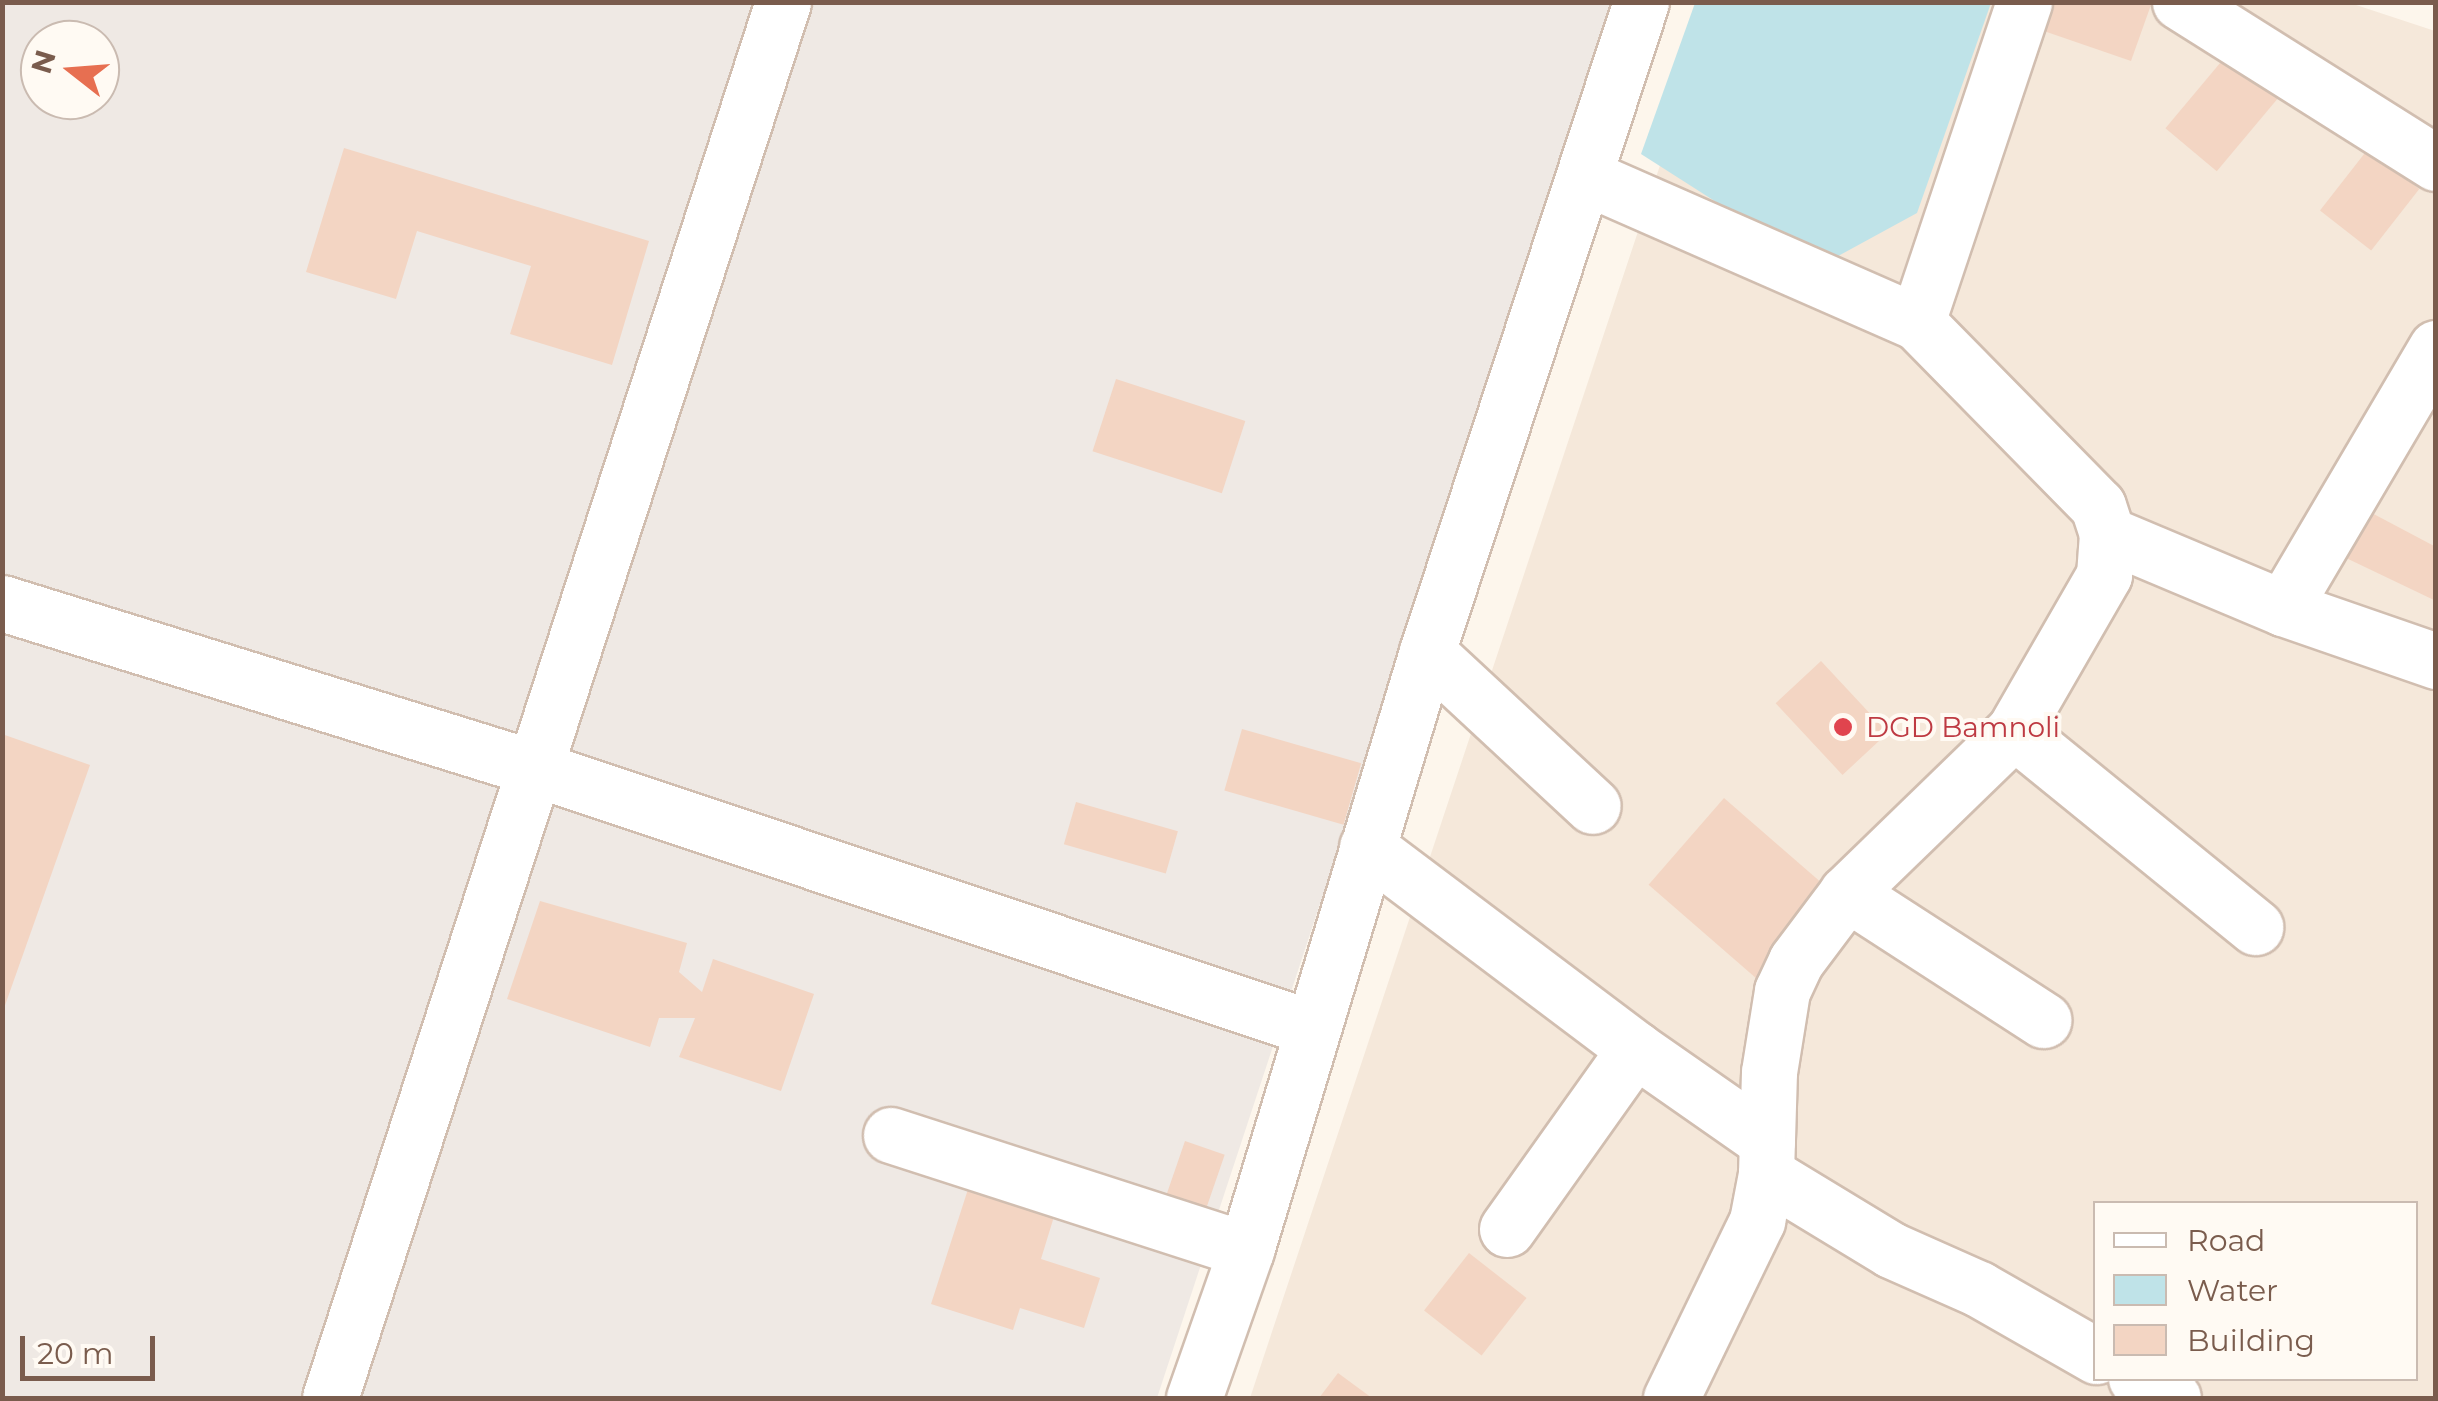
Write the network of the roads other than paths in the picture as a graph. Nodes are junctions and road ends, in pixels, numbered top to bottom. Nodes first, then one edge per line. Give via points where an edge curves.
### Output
1 (784, 2) edge
2 (1641, 2) edge
3 (2024, 2) edge
4 (2180, 2) edge
5 (2436, 163) edge
6 (1586, 177) junction
7 (1917, 322) junction
8 (2436, 348) edge
9 (2108, 534) junction
10 (2, 603) edge
11 (2282, 608) junction
12 (1427, 652) junction
13 (2436, 661) edge
14 (2014, 731) junction
15 (534, 768) junction
16 (1593, 806) dead end
17 (1366, 847) junction
18 (1846, 893) junction
19 (2255, 927) dead end
20 (2043, 1020) dead end
21 (1311, 1028) junction
22 (1635, 1049) junction
23 (891, 1134) dead end
24 (1767, 1157) junction
25 (1507, 1229) dead end
26 (1246, 1250) junction
27 (2093, 1354) edge
28 (2142, 1381) edge
29 (330, 1398) edge
30 (1194, 1398) edge
31 (1670, 1398) edge
32 (2174, 1398) edge

1 - 15 street
2 - 6 street
3 - 7 street
4 - 5 street
6 - 7 street
6 - 12 street
7 - 9 street via 2098,506
8 - 11 street
9 - 11 street
9 - 14 street via 2104,576
10 - 15 street
11 - 13 street
12 - 16 street
12 - 17 street
14 - 18 street
14 - 19 street
15 - 21 street
15 - 29 street
17 - 21 street
17 - 22 street
18 - 20 street
18 - 24 street via 1796,960 1782,991 1769,1072
21 - 26 street
22 - 24 street
22 - 25 street
23 - 26 street
24 - 27 street via 1891,1250 1979,1289
24 - 31 street via 1757,1221
26 - 30 street
28 - 32 street

